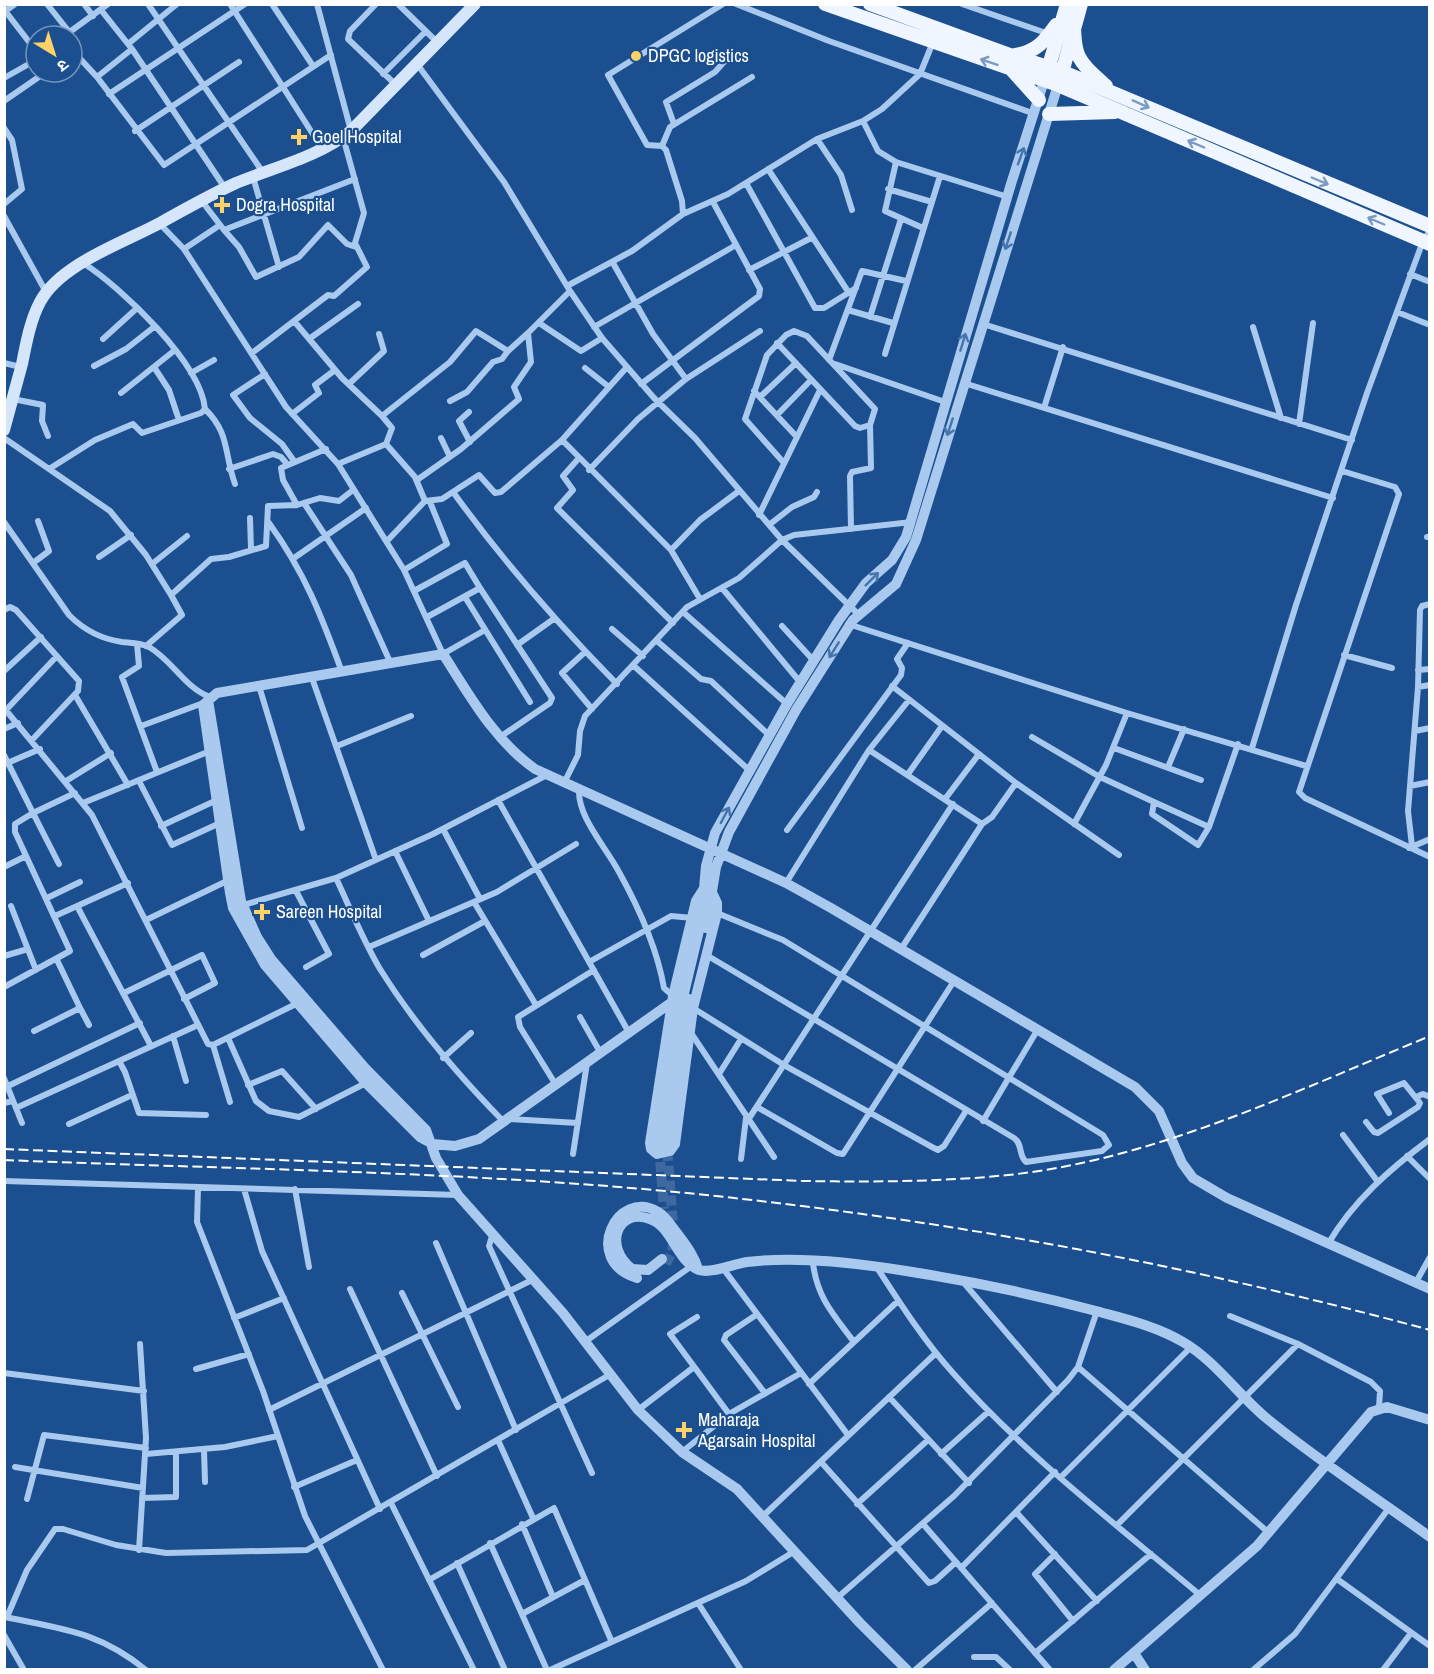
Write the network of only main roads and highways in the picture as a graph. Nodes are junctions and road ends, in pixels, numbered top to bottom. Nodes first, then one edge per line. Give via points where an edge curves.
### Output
1 (475, 4) edge
2 (825, 4) edge
3 (870, 4) edge
4 (1081, 4) edge
5 (1068, 14) edge
6 (1010, 62) junction
7 (1063, 72) junction
8 (1050, 78) junction
9 (1112, 91) junction
10 (1039, 100) road end
11 (1120, 112) junction
12 (1042, 114) road end
13 (1430, 226) edge
14 (1427, 239) edge
15 (4, 430) edge

1 - 15 main road via 347,134 323,150 201,200 68,273 47,293 36,313
6 -> 2 main road via 933,43
3 - 6 main road via 935,27
4 - 5 main road
5 - 6 main road via 1030,52
5 - 7 main road
5 - 8 main road
5 - 9 main road via 1074,49 1084,66
6 - 8 main road
6 - 10 main road
7 - 8 main road
7 - 9 main road
8 - 11 main road
9 -> 13 main road
11 - 12 main road
14 -> 11 main road

